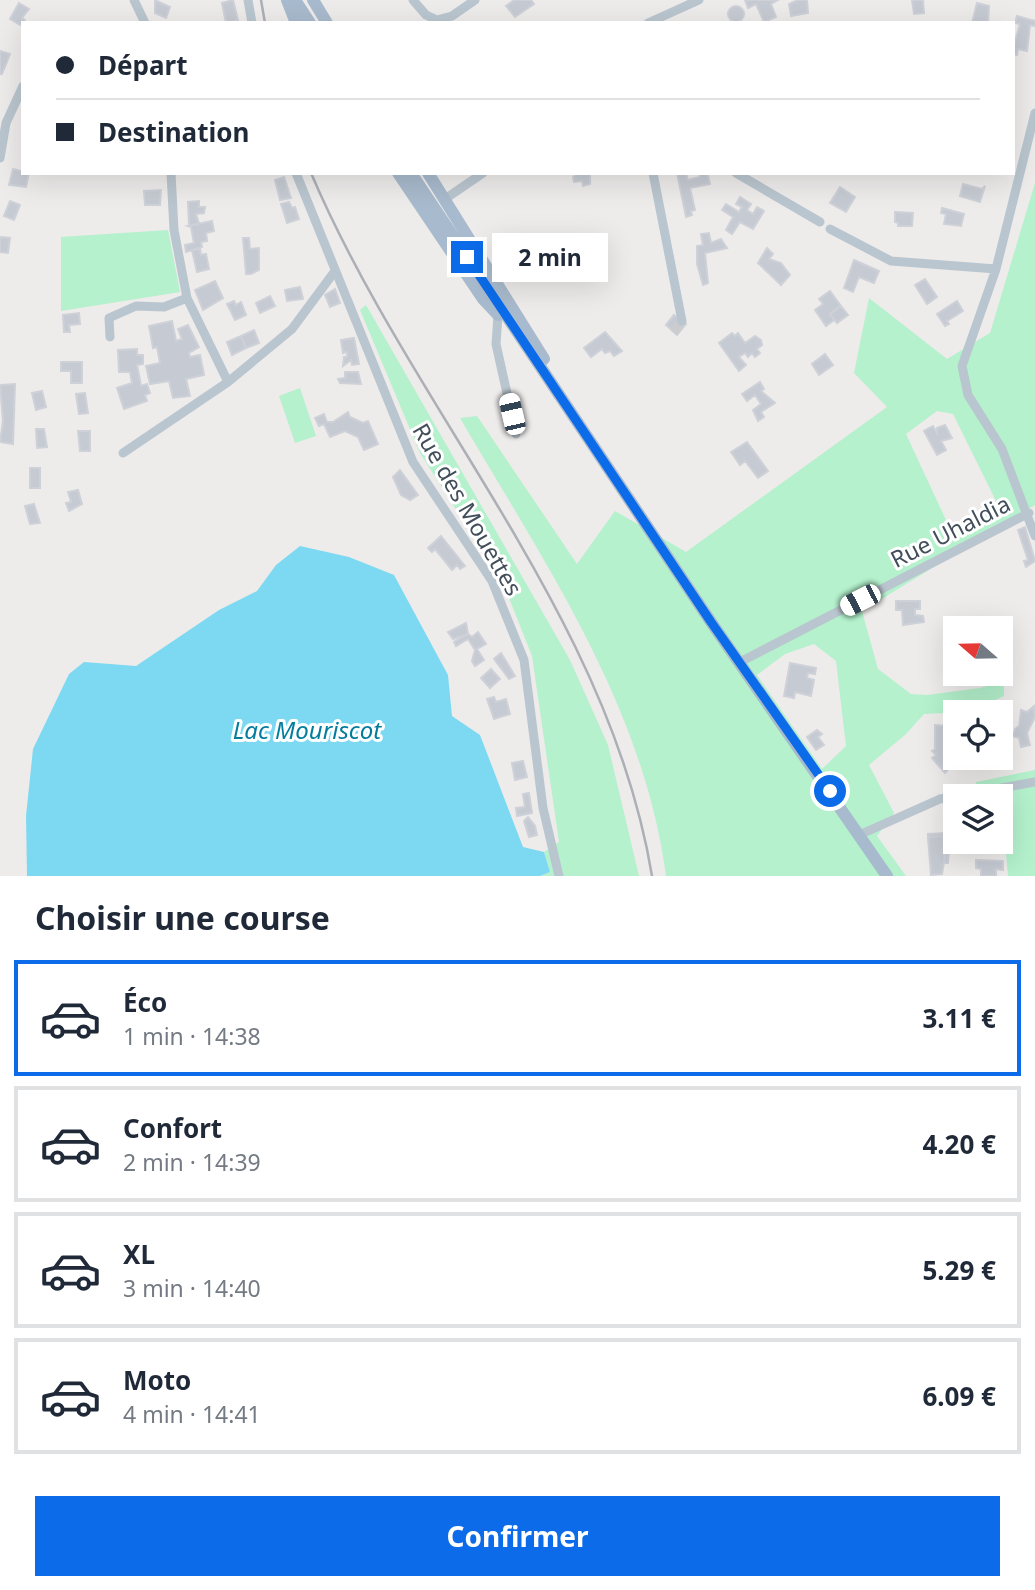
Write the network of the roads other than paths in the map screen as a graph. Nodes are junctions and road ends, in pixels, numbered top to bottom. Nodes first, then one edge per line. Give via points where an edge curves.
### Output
1 (134, 0) edge
2 (248, 0) edge
3 (287, 0) edge
4 (295, 0) edge
5 (313, 0) edge
6 (413, 0) edge
7 (475, 0) edge
8 (695, 1) edge
9 (144, 21) edge
10 (252, 21) edge
11 (295, 21) edge
12 (309, 21) edge
13 (326, 21) edge
14 (652, 21) edge
15 (21, 90) edge
16 (1035, 113) edge
17 (0, 158) edge
18 (171, 175) edge
19 (297, 175) edge
20 (399, 175) edge
21 (429, 175) edge
22 (480, 175) edge
23 (653, 175) edge
24 (739, 175) edge
25 (413, 177) edge
26 (445, 199) junction
27 (820, 222) dead end
28 (830, 229) dead end
29 (996, 269) junction
30 (335, 271) junction
31 (187, 299) junction
32 (498, 315) junction
33 (682, 321) dead end
34 (110, 337) dead end
35 (523, 341) junction
36 (228, 382) junction
37 (586, 432) junction
38 (516, 434) dead end
39 (122, 453) dead end
40 (1029, 513) junction
41 (1035, 536) edge
42 (740, 662) junction
43 (1035, 782) edge
44 (859, 835) junction
45 (559, 876) edge
46 (887, 876) edge

1 - 9 street
2 - 10 street
3 - 11 main road
4 - 12 main road
5 - 13 main road
6 - 7 street via 437,20
8 - 14 street
15 - 17 street via 6,123
16 - 29 street
18 - 31 street via 174,230
19 - 30 street, Rue des Mouettes
20 - 32 main road via 482,299
21 - 26 main road
22 - 26 street
23 - 33 street
24 - 27 street
25 - 35 main road
26 - 37 main road
28 - 29 street via 891,261
29 - 40 street via 962,366 968,395 1002,449
30 - 36 street via 292,329
30 - 45 street, Rue des Mouettes via 413,462 492,581 524,660 543,808
31 - 34 street via 164,307 136,306 109,318
31 - 36 street
32 - 35 main road
32 - 38 street via 496,344
35 - 37 main road
36 - 39 street
37 - 42 main road
40 - 41 street
40 - 42 street, Rue Uhaldia
42 - 44 main road
43 - 44 street via 940,799
44 - 46 main road

